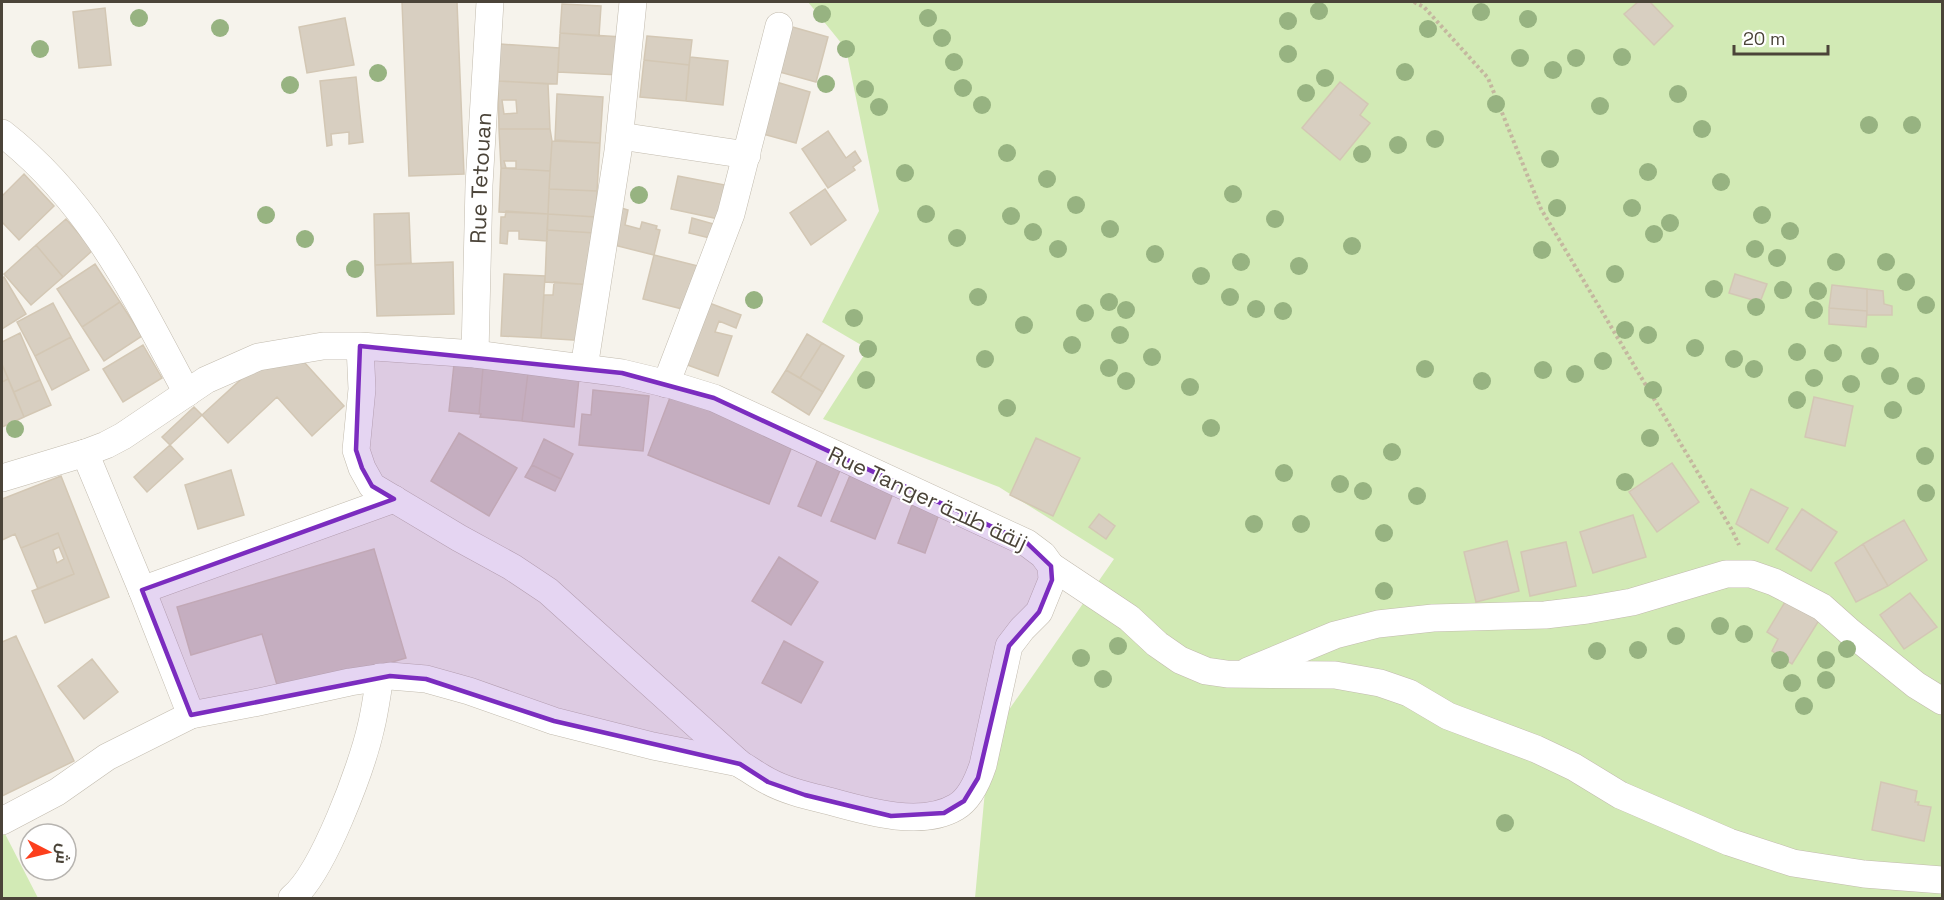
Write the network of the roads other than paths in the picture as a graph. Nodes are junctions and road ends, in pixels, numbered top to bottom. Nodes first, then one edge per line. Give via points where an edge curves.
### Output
1 (490, 2) edge
2 (633, 2) edge
3 (779, 26) dead end
4 (2, 133) edge
5 (620, 136) junction
6 (747, 155) junction
7 (360, 346) junction
8 (475, 354) junction
9 (584, 368) junction
10 (666, 384) junction
11 (187, 393) junction
12 (85, 453) junction
13 (2, 478) edge
14 (394, 500) junction
15 (1051, 566) junction
16 (142, 590) junction
17 (1239, 674) junction
18 (380, 677) junction
19 (1942, 701) edge
20 (191, 715) junction
21 (740, 764) junction
22 (2, 820) edge
23 (1942, 880) edge
24 (292, 898) edge

1 - 8 street, Rue Tetouan via 479,185
2 - 5 street
3 - 6 street
4 - 11 street via 86,217 119,267
5 - 6 street
5 - 9 street
6 - 10 street via 731,214
7 - 8 street, Rue Tanger زنقة طنجة
7 - 11 street, Rue Tanger زنقة طنجة via 323,346 258,357 206,380
7 - 14 street, Rue Tanger زنقة طنجة via 362,389 356,450 372,486
8 - 9 street, Rue Tanger زنقة طنجة
9 - 10 street, Rue Tanger زنقة طنجة
10 - 15 street, Rue Tanger زنقة طنجة via 714,399 1027,543
11 - 12 street, Rue Tanger زنقة طنجة via 123,436
12 - 13 street, Rue Tanger زنقة طنجة
12 - 16 street
14 - 16 street
14 - 21 street, Rue Tanger زنقة طنجة via 548,591
15 - 17 street via 1129,618 1180,660 1206,670
15 - 21 street, Rue Tanger زنقة طنجة via 1052,580 1039,612 1009,646 983,765 957,807 929,816 891,816 805,795 768,782
16 - 20 street
17 - 19 street via 1335,635 1378,624 1587,610 1632,602 1726,573 1751,574 1774,582 1822,607 1916,685
17 - 23 street via 1335,675 1380,682 1409,693 1448,716 1536,749 1620,795 1729,842 1793,863
18 - 20 street
18 - 21 street via 426,680 554,721 653,747
18 - 24 street via 372,727 343,808 326,848
20 - 22 street via 107,757 57,792

